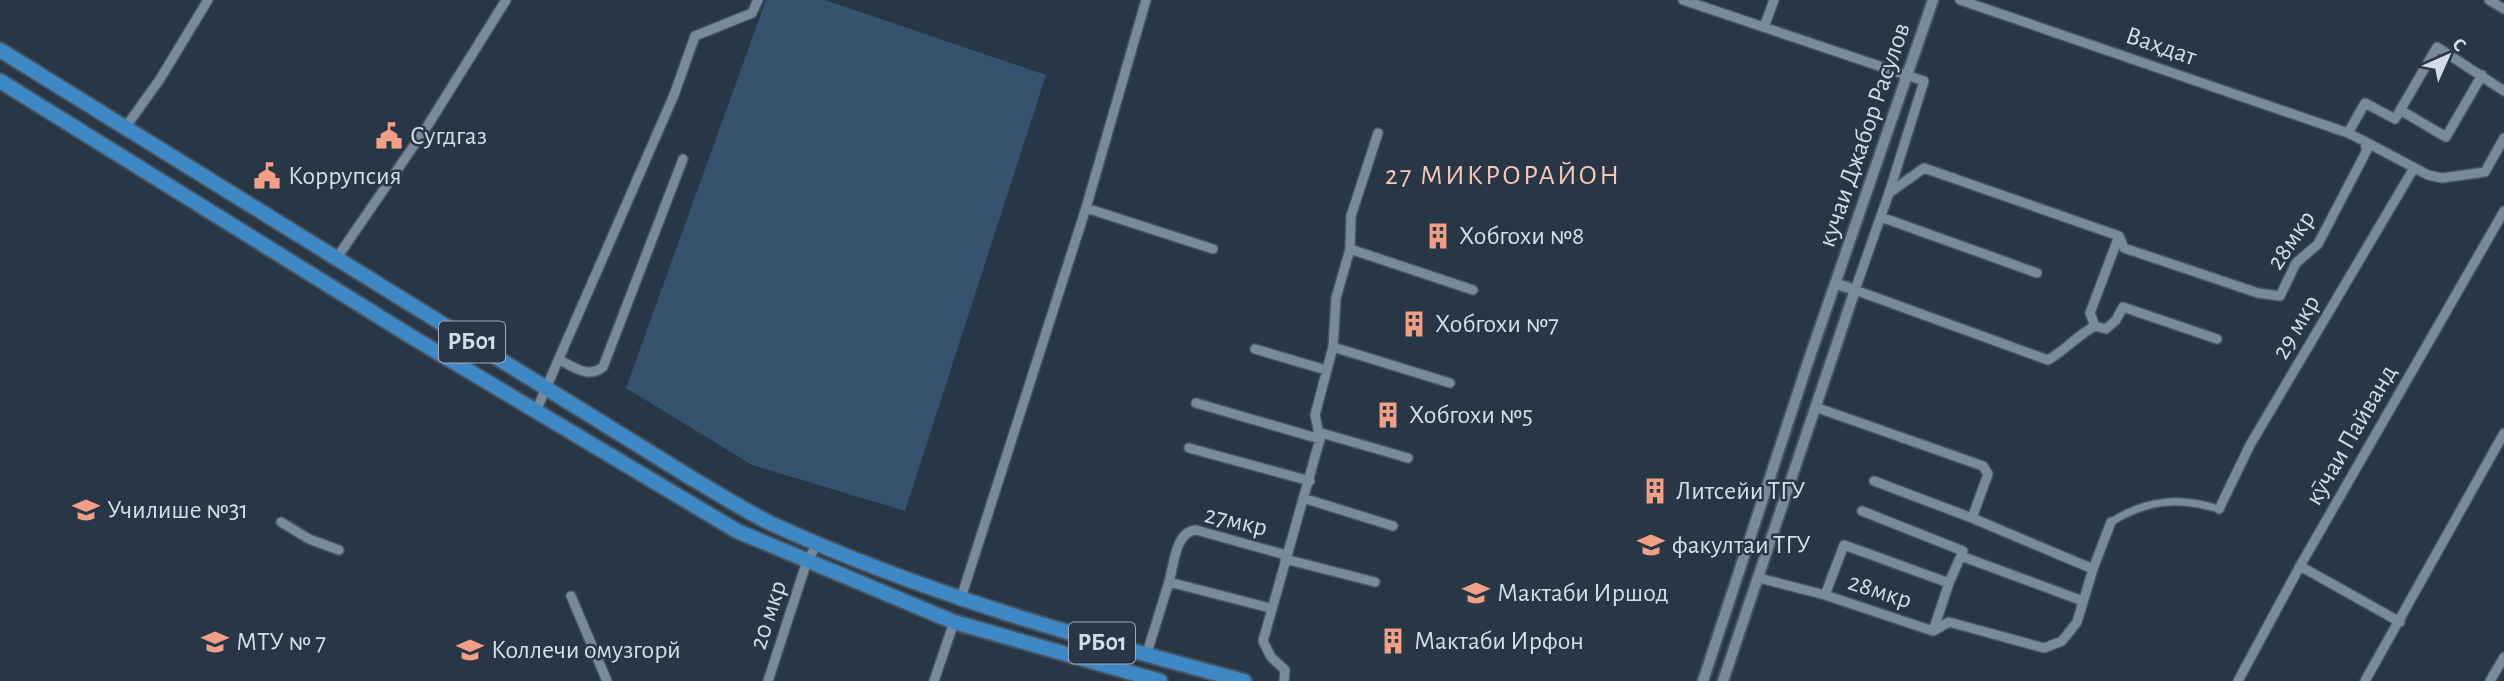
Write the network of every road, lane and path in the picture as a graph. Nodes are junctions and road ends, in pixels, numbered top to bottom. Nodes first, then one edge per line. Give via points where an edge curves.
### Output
1 (208, 0) edge
2 (506, 0) edge
3 (758, 0) edge
4 (1146, 0) edge
5 (1684, 0) edge
6 (1774, 0) edge
7 (1933, 0) edge
8 (1960, 0) edge
9 (2489, 0) edge
10 (2504, 9) edge
11 (1765, 27) junction
12 (0, 50) edge
13 (1909, 74) junction
14 (2482, 75) junction
15 (0, 80) edge
16 (51, 82) junction
17 (2504, 91) edge
18 (38, 105) junction
19 (2400, 110) junction
20 (125, 128) junction
21 (1378, 133) dead end
22 (2348, 134) junction
23 (2504, 138) edge
24 (2364, 141) junction
25 (683, 159) dead end
26 (2414, 168) junction
27 (1889, 193) junction
28 (1086, 208) junction
29 (2504, 211) edge
30 (1881, 217) junction
31 (2119, 236) junction
32 (1350, 249) junction
33 (1213, 250) dead end
34 (336, 259) junction
35 (356, 270) junction
36 (2037, 273) dead end
37 (322, 281) junction
38 (1837, 284) junction
39 (1473, 290) dead end
40 (1855, 290) junction
41 (344, 294) junction
42 (2095, 326) junction
43 (2217, 339) dead end
44 (1333, 347) junction
45 (1255, 349) dead end
46 (559, 360) junction
47 (1326, 370) junction
48 (1450, 383) dead end
49 (547, 389) junction
50 (1196, 403) dead end
51 (1815, 407) junction
52 (536, 411) junction
53 (2504, 433) edge
54 (1319, 435) junction
55 (1189, 448) dead end
56 (1408, 458) dead end
57 (1310, 481) junction
58 (1874, 481) dead end
59 (1303, 498) junction
60 (2219, 509) joint
61 (1862, 511) dead end
62 (1972, 518) junction
63 (281, 522) dead end
64 (2111, 522) joint
65 (1393, 526) dead end
66 (818, 542) junction
67 (339, 550) dead end
68 (1961, 556) junction
69 (1286, 557) junction
70 (807, 561) junction
71 (2300, 566) junction
72 (2094, 569) junction
73 (1759, 578) junction
74 (1169, 582) junction
75 (1375, 582) dead end
76 (1949, 583) junction
77 (1825, 595) junction
78 (571, 596) dead end
79 (960, 601) junction
80 (2083, 601) junction
81 (1270, 608) junction
82 (954, 622) junction
83 (2400, 622) junction
84 (1933, 631) junction
85 (1720, 632) junction
86 (1738, 640) junction
87 (1146, 656) junction
88 (2504, 657) edge
89 (607, 681) edge
90 (768, 681) edge
91 (934, 681) edge
92 (1160, 681) edge
93 (1244, 681) edge
94 (1284, 681) edge
95 (1703, 681) edge
96 (1723, 681) edge
97 (2238, 681) edge
98 (2365, 681) edge
99 (2492, 681) edge

1 - 20 street
2 - 34 street
3 - 46 street via 752,13 695,36
4 - 28 street
5 - 11 street
6 - 11 street
7 - 13 street, кучаи Джабор Расулов
8 - 22 street, Ваҳдат
9 - 10 street
11 - 13 street
12 - 16 highway, РБ01
13 - 27 street via 1924,81
13 - 38 street, кучаи Джабор Расулов
14 - 17 street
14 - 19 street via 2446,137
14 - 19 street via 2437,47
15 - 18 highway, РБ01
16 - 18 highway
16 - 20 highway, РБ01
18 - 37 highway, РБ01
19 - 22 street via 2395,119 2365,103
20 - 34 highway, РБ01
21 - 32 street, 27мкр via 1351,216
22 - 24 street
23 - 26 street via 2485,172 2442,178
24 - 26 street
24 - 31 street, 28мкр via 2367,150 2318,244 2296,263 2280,296 2258,293 2124,248
25 - 46 street via 603,367 588,373
26 - 60 street, 29 мкр via 2250,445
27 - 30 street
27 - 31 street, 28мкр via 1924,168
28 - 33 street
28 - 79 street
29 - 71 street, кӯчаи Пайванд
30 - 36 street
30 - 40 street
31 - 42 street via 2090,313
32 - 39 street
32 - 44 street, 27мкр via 1336,298
34 - 35 highway, РБ01
34 - 37 highway via 338,272
35 - 41 highway via 341,276
35 - 49 highway, РБ01
37 - 41 highway, РБ01
38 - 40 street
38 - 85 street, кучаи Джабор Расулов
40 - 42 street via 2048,360
40 - 51 street
41 - 52 highway, РБ01
42 - 43 street via 2106,329 2123,307
44 - 47 street, 27мкр
44 - 48 street
45 - 47 street
46 - 49 street
47 - 54 street, 27мкр via 1315,415
49 - 52 street
49 - 66 highway, РБ01 via 770,523
50 - 54 street
51 - 62 street via 1983,466 1988,474
51 - 73 street
52 - 70 highway, РБ01 via 737,531
53 - 83 street
54 - 56 street
54 - 57 street, 27мкр
55 - 57 street
57 - 59 street, 27мкр
58 - 62 street
59 - 65 street, 27мкр
59 - 69 street, 27мкр
60 - 64 street via 2172,500
61 - 68 street via 1963,551
62 - 72 street
63 - 67 street
64 - 72 street, 28мкр
66 - 70 street, 20 мкр
66 - 79 highway, РБ01
68 - 76 street, 28мкр
68 - 80 street
69 - 74 street, 27мкр via 1189,531 1181,539
69 - 75 street, 27мкр
69 - 81 street, 27мкр
70 - 82 highway, РБ01
70 - 90 street, 20 мкр
71 - 83 street
71 - 97 street, кӯчаи Пайванд
72 - 80 street, 28мкр
73 - 77 street
73 - 86 street
74 - 81 street
74 - 87 street, 27мкр
76 - 77 street, 28мкр via 1844,545
76 - 84 street
77 - 84 street, 28мкр
78 - 89 street
79 - 87 highway, РБ01
80 - 84 street, 28мкр via 2077,622 2062,641 2044,648 1949,622
81 - 94 street, 27мкр via 1263,641 1285,670
82 - 91 street
82 - 92 highway, РБ01
83 - 98 street
85 - 86 street
85 - 95 street, кучаи Джабор Расулов
86 - 96 street
87 - 93 highway, РБ01
88 - 99 street

